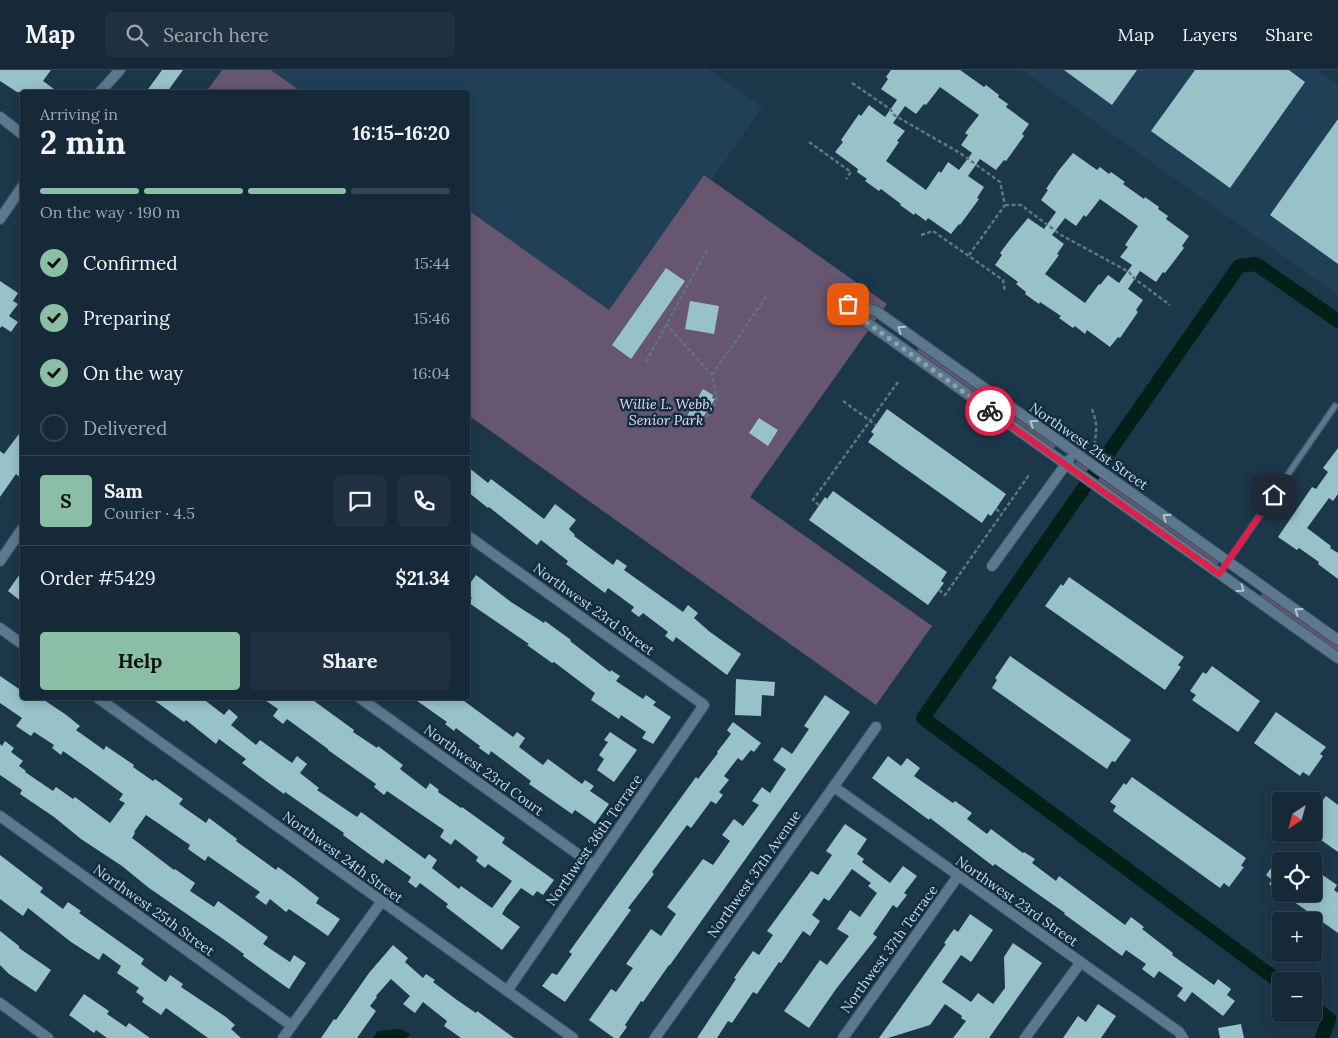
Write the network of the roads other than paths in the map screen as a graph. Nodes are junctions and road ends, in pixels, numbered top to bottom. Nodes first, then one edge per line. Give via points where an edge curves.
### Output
1 (120, 70) edge
2 (102, 90) edge
3 (0, 117) edge
4 (20, 132) edge
5 (20, 190) edge
6 (0, 220) edge
7 (1335, 406) dead end
8 (1075, 452) junction
9 (1066, 464) junction
10 (20, 532) edge
11 (470, 537) edge
12 (0, 561) edge
13 (1228, 561) junction
14 (992, 566) dead end
15 (1219, 574) junction
16 (0, 628) edge
17 (1338, 640) edge
18 (20, 643) edge
19 (1338, 658) edge
20 (101, 700) edge
21 (363, 700) edge
22 (704, 705) joint
23 (876, 727) dead end
24 (834, 787) junction
25 (0, 816) edge
26 (593, 865) junction
27 (958, 876) junction
28 (382, 901) junction
29 (1080, 962) junction
30 (507, 991) junction
31 (0, 1003) edge
32 (292, 1026) junction
33 (42, 1036) edge
34 (283, 1038) edge
35 (573, 1038) edge
36 (655, 1038) edge
37 (843, 1038) edge
38 (1025, 1038) edge
39 (1183, 1038) edge

1 - 2 street
3 - 4 street
5 - 6 street
7 - 13 lane
8 - 9 street
8 -> 9 street, Northwest 21st Street via 876,311 848,304 862,319
13 -> 8 street, Northwest 21st Street
9 - 14 street
9 - 15 street, Northwest 21st Street
10 - 12 street
11 - 22 street, Northwest 23rd Street
13 - 15 lane
17 -> 13 street, Northwest 21st Street
15 -> 19 street, Northwest 21st Street
16 - 18 street
20 - 28 street, Northwest 24th Street
21 - 26 street, Northwest 23rd Court
22 - 26 street, Northwest 36th Terrace
23 - 24 street, Northwest 37th Avenue
24 - 27 street, Northwest 23rd Street
24 - 36 street, Northwest 37th Avenue
25 - 32 street, Northwest 25th Street
26 - 30 street, Northwest 36th Terrace
27 - 29 street, Northwest 23rd Street
27 - 37 street, Northwest 37th Terrace
28 - 30 street, Northwest 24th Street
28 - 32 street
29 - 38 street
29 - 39 street, Northwest 23rd Street
30 - 35 street, Northwest 24th Street
31 - 33 street
32 - 34 street

